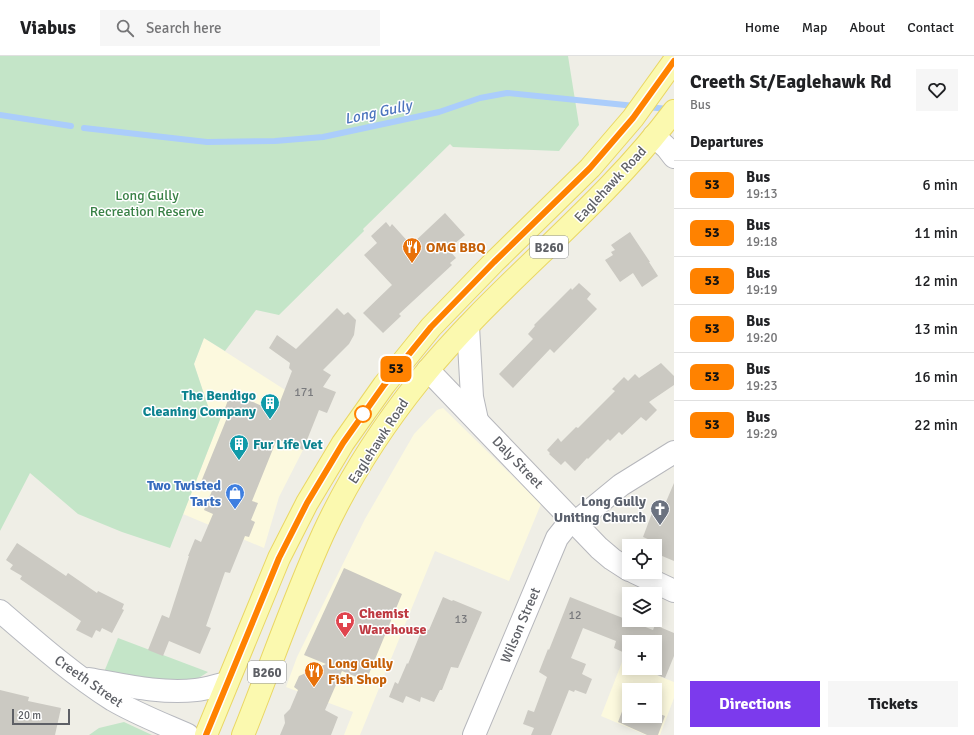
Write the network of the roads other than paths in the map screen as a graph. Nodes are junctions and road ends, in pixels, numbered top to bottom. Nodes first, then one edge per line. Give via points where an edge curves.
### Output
1 (674, 61) edge
2 (665, 123) edge
3 (674, 157) edge
4 (468, 326) junction
5 (428, 370) junction
6 (477, 420) junction
7 (674, 452) edge
8 (574, 521) junction
9 (622, 565) edge
10 (649, 579) edge
11 (674, 591) edge
12 (0, 611) edge
13 (80, 677) junction
14 (227, 683) junction
15 (188, 735) edge
16 (206, 735) edge
17 (243, 735) edge
18 (474, 735) edge

1 - 14 main road, Eaglehawk Road / B260 via 633,118 584,173 431,327 384,385 343,443 307,503 279,558
2 - 3 street via 667,148
2 - 4 main road, Eaglehawk Road / B260 via 594,202
4 - 5 main road, Eaglehawk Road / B260
4 - 6 street via 472,397
5 - 6 street, Daly Street
5 - 17 main road, Eaglehawk Road / B260 via 376,440 331,517 309,566
6 - 8 street, Daly Street
7 - 8 street, Wilson Street via 621,485
8 - 9 street, Daly Street via 599,548
8 - 18 street, Wilson Street via 557,538
10 - 11 street
12 - 13 street, Creeth Street
13 - 14 street via 173,691 197,690
13 - 15 street, Creeth Street via 126,707
14 - 16 main road, Eaglehawk Road / B260

